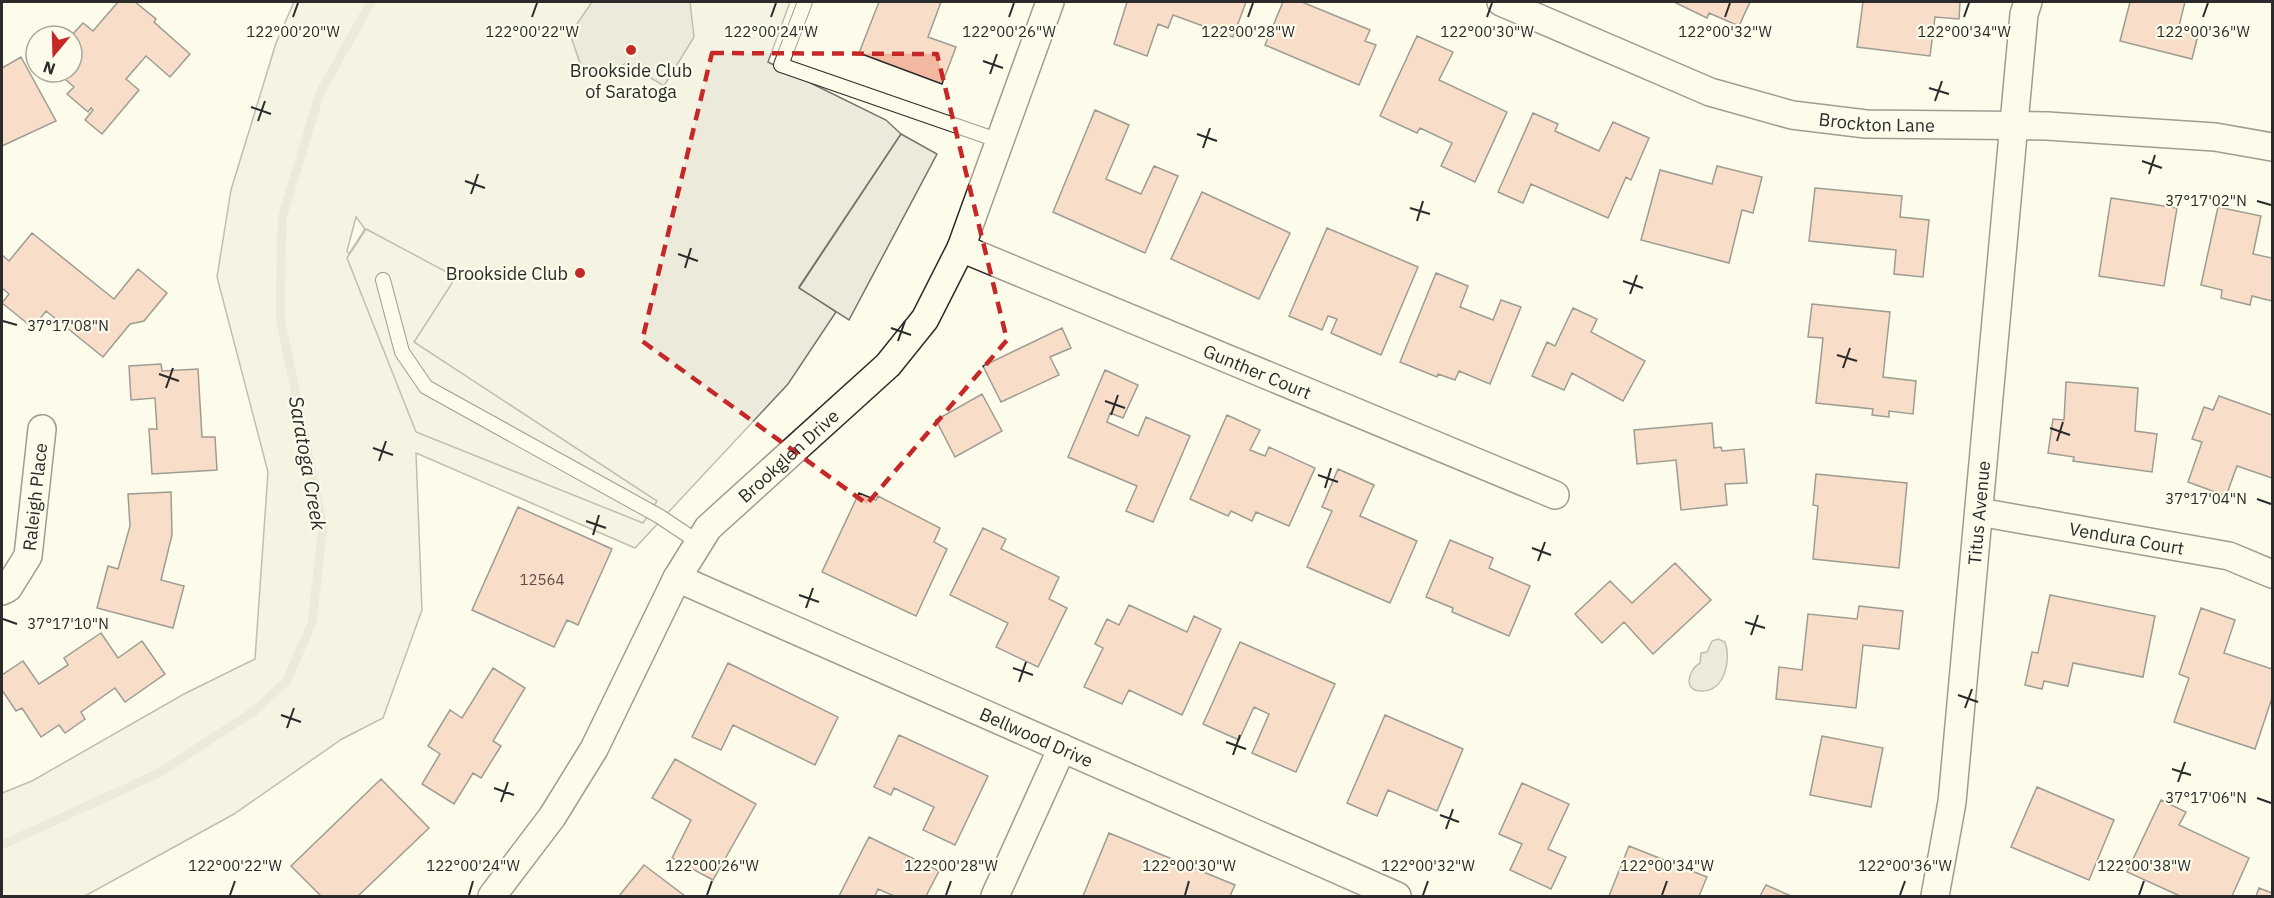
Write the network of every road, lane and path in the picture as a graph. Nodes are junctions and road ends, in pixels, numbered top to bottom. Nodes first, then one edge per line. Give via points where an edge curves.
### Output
1 (805, 2) edge
2 (1050, 2) edge
3 (1501, 2) edge
4 (2028, 2) edge
5 (1541, 9) edge
6 (2012, 128) junction
7 (1000, 141) junction
8 (2272, 147) edge
9 (961, 248) junction
10 (383, 280) dead end
11 (42, 429) dead end
12 (1555, 495) dead end
13 (1979, 512) junction
14 (698, 542) junction
15 (2272, 574) edge
16 (677, 578) junction
17 (2, 591) edge
18 (1062, 748) junction
19 (492, 897) edge
20 (995, 897) edge
21 (1397, 897) edge
22 (1935, 897) edge

1 - 7 lane via 782,65
2 - 7 street, Brookglen Drive
3 - 5 street, Brockton Lane
4 - 6 street, Titus Avenue
5 - 6 street, Brockton Lane via 1710,92 1792,115 1866,124
6 - 8 street, Brockton Lane via 2047,126 2215,137
6 - 13 street, Titus Avenue
7 - 9 street, Brookglen Drive
9 - 12 street, Gunther Court
9 - 14 street, Brookglen Drive via 925,319 888,365 761,478
10 - 14 lane via 402,352 426,387 659,516
11 - 17 street, Raleigh Place via 28,556 8,588
13 - 15 street, Vendura Court via 2229,556
13 - 22 street, Titus Avenue via 1952,802
14 - 16 street, Brookglen Drive
16 - 18 street, Bellwood Drive
16 - 19 street, Brookglen Drive via 594,748 552,817
18 - 20 street
18 - 21 street, Bellwood Drive

